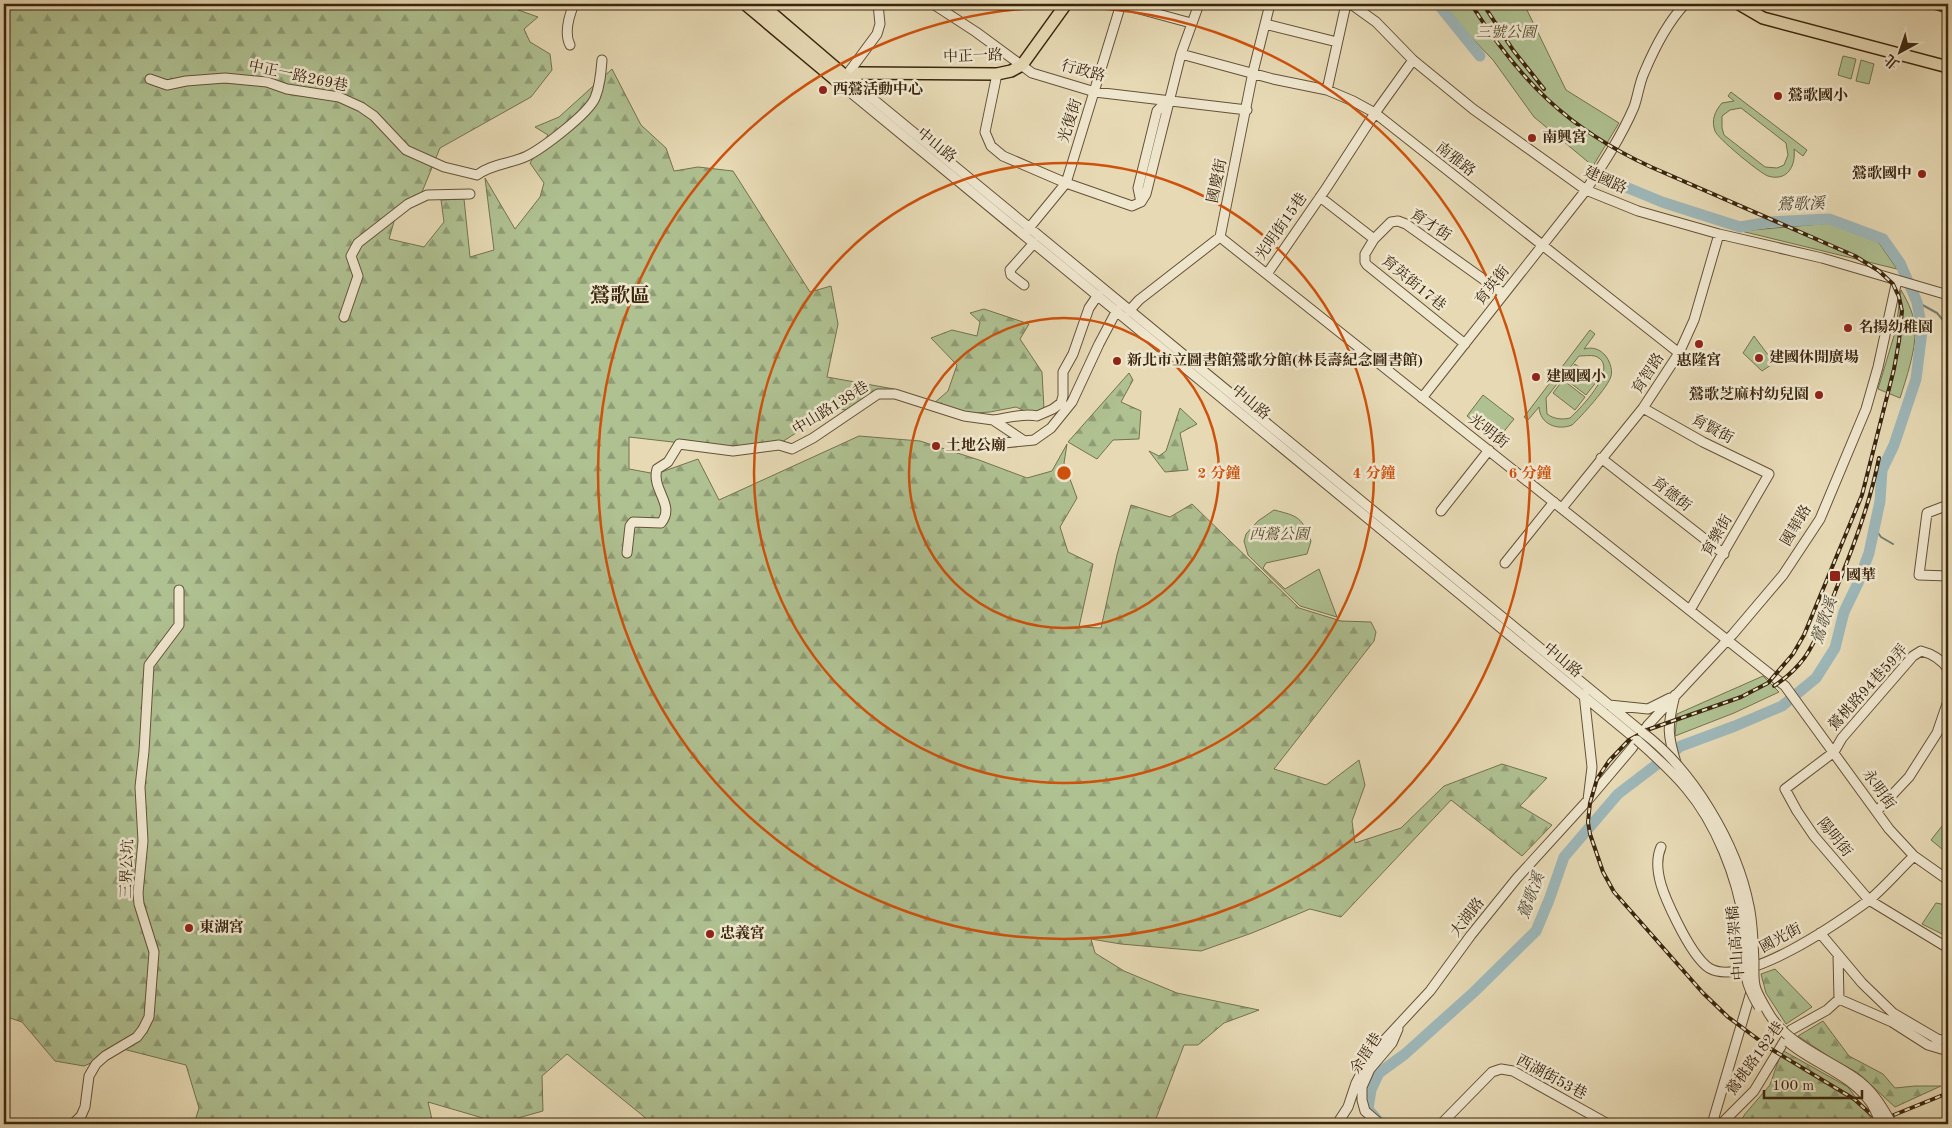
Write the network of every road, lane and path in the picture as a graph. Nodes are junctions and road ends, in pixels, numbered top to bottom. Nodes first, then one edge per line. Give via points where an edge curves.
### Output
1 (574, 4) edge
2 (745, 4) edge
3 (761, 4) edge
4 (878, 4) edge
5 (933, 4) edge
6 (1066, 4) edge
7 (1121, 4) edge
8 (1200, 4) edge
9 (1270, 4) edge
10 (1346, 4) edge
11 (1351, 4) edge
12 (1685, 4) edge
13 (1739, 4) edge
14 (1191, 23) junction
15 (1265, 24) junction
16 (1338, 42) junction
17 (570, 45) dead end
18 (1181, 54) junction
19 (602, 60) dead end
20 (1413, 60) junction
21 (1022, 65) junction
22 (1948, 67) edge
23 (1253, 72) junction
24 (997, 74) junction
25 (150, 79) dead end
26 (847, 81) junction
27 (1327, 90) junction
28 (1095, 92) junction
29 (1169, 99) junction
30 (1247, 110) junction
31 (1375, 113) junction
32 (1066, 183) junction
33 (1586, 190) junction
34 (470, 194) dead end
35 (1320, 196) junction
36 (1026, 232) junction
37 (1719, 234) junction
38 (1220, 237) junction
39 (1374, 239) junction
40 (1034, 243) junction
41 (1542, 245) junction
42 (1267, 274) junction
43 (1898, 280) junction
44 (1024, 285) dead end
45 (1504, 294) junction
46 (1098, 295) junction
47 (1948, 295) edge
48 (1117, 310) junction
49 (1129, 311) junction
50 (344, 317) dead end
51 (1465, 344) junction
52 (1678, 353) junction
53 (1422, 398) junction
54 (1239, 407) junction
55 (1643, 408) junction
56 (993, 420) junction
57 (1023, 440) junction
58 (1004, 443) dead end
59 (1489, 450) junction
60 (1601, 458) junction
61 (1769, 474) joint
62 (1554, 502) junction
63 (1948, 505) edge
64 (1562, 508) junction
65 (1441, 511) dead end
66 (627, 553) dead end
67 (1724, 554) junction
68 (1505, 564) dead end
69 (1948, 576) edge
70 (179, 590) dead end
71 (1690, 610) junction
72 (1728, 639) junction
73 (1948, 669) edge
74 (1586, 686) junction
75 (1675, 695) junction
76 (1583, 696) junction
77 (1948, 701) edge
78 (1799, 703) joint
79 (1609, 705) junction
80 (1639, 736) junction
81 (1834, 752) junction
82 (1678, 768) junction
83 (1588, 800) junction
84 (1877, 811) junction
85 (1661, 847) dead end
86 (1914, 856) junction
87 (1948, 880) edge
88 (1869, 900) junction
89 (1820, 933) junction
90 (1948, 948) edge
91 (1838, 955) junction
92 (1753, 990) junction
93 (1840, 999) junction
94 (1401, 1022) junction
95 (1948, 1038) edge
96 (1948, 1051) edge
97 (73, 1124) edge
98 (1337, 1124) edge
99 (1380, 1124) edge
100 (1441, 1124) edge
101 (1608, 1124) edge
102 (1715, 1124) edge
103 (1881, 1124) edge
104 (1892, 1124) edge

1 - 17 street via 567,38
2 - 26 main road
3 - 26 main road
4 - 26 street via 880,24 877,34
5 - 21 street, 行政路
6 - 21 main road, 中正一路
7 - 14 street, 光復街
7 - 28 street, 光復街
8 - 14 street
9 - 15 street, 國慶街
10 - 16 street
11 - 20 street, 建國路 via 1376,22
12 - 33 street, 育英街 via 1672,18 1643,74 1635,104 1621,135
13 - 22 main road via 1763,18
14 - 18 street
15 - 16 street
15 - 23 street, 國慶街
16 - 27 street
18 - 23 street, 南雅路
18 - 29 street
19 - 25 street, 中正一路269巷 via 594,100 583,113 526,156 484,169 477,175 444,167 406,150 374,116 339,97 258,81 225,78 167,85
20 - 31 street, 光明街15巷
20 - 33 street, 建國路 via 1473,109
21 - 24 main road, 中正一路
21 - 28 street, 行政路 via 1032,72
23 - 27 street, 南雅路
23 - 30 street, 國慶街
24 - 26 main road, 中正一路 via 859,73
24 - 32 street via 985,132 990,146 1003,156
26 - 36 street, 中山路
27 - 31 street, 南雅路
28 - 29 street, 行政路
28 - 32 street, 光復街
29 - 30 street, 行政路
29 - 32 street via 1146,194 1141,202 1132,206
30 - 38 street, 國慶街
31 - 35 street, 光明街15巷
31 - 41 street, 南雅路
32 - 36 street, 光復街
33 - 37 street, 建國路 via 1638,211
33 - 41 street, 育英街
34 - 50 street via 427,195 408,204 358,243 351,256 358,276
35 - 39 street
35 - 42 street, 光明街15巷
36 - 40 street, 中山路
36 - 49 street, 中山路
37 - 43 street, 建國路
37 - 52 street, 育智路 via 1694,320
38 - 42 street, 光明街
38 - 49 street
39 - 45 street, 育才街 via 1391,222 1406,224
39 - 51 street, 育英街17巷 via 1365,254 1367,265
40 - 44 street via 1010,270 1011,275
40 - 46 street, 中山路
41 - 45 street, 育英街
41 - 52 street, 南雅路
42 - 53 street, 光明街
43 - 47 street, 建國路
43 - 72 street, 國華路 via 1866,409 1820,519 1783,575
45 - 51 street, 育英街
46 - 48 street, 中山路
46 - 56 street via 1089,308 1063,372 1061,403 1037,416
48 - 49 street
48 - 54 street, 中山路
48 - 57 street via 1072,402 1051,428 1034,440
49 - 54 street, 中山路
51 - 53 street, 育英街
52 - 55 street, 育智路
53 - 59 street, 光明街
54 - 74 street, 中山路
54 - 76 street, 中山路
55 - 60 street, 育智路
55 - 61 street, 育賢街 via 1702,442
56 - 57 street, 中山路138巷
56 - 66 street, 中山路138巷 via 964,416 895,394 878,394 792,449 779,446 733,451 679,444 668,462 657,469 654,478 666,507 665,518 661,523 633,522
57 - 58 street
59 - 62 street, 光明街
59 - 65 street
60 - 64 street, 育智路
60 - 67 street, 育德街
61 - 67 street, 育樂街
62 - 64 street, 光明街
62 - 68 street
63 - 69 street via 1926,513 1919,575
64 - 71 street, 光明街
67 - 71 street, 育樂街
70 - 97 street, 三界公坑 via 179,625 149,665 140,787 143,841 139,904 154,952 149,1017 136,1037 96,1064 89,1076 85,1107
71 - 72 street, 光明街
72 - 75 street, 國華路
72 - 78 street, 光明街 via 1785,686
73 - 81 street, 鶯桃路94巷59弄 via 1930,653 1921,651 1913,656 1842,738
74 - 76 street
74 - 79 street, 中山路
75 - 79 street via 1648,708
75 - 80 street, 國華路
75 - 82 street, bridge via 1668,728
76 - 80 street, 中山路
76 - 83 street via 1592,767
77 - 84 street via 1937,733 1910,777
78 - 81 street, 永明街
79 - 80 street, 中山路
80 - 82 street, 中山高架橋, bridge via 1660,746
80 - 83 street, 大湖路
80 - 92 street, 中山高架橋, bridge via 1687,789 1711,826 1731,867 1745,924 1747,979
81 - 84 street, 永明街
81 - 88 street, 陽明街 via 1785,789 1814,836
82 - 92 street, 中山高架橋, bridge via 1718,822 1738,864 1749,906
83 - 94 street, 大湖路 via 1518,878
84 - 86 street, 永明街
85 - 89 street, 國光街 via 1657,864 1668,904 1688,944 1709,968 1727,973 1766,964
86 - 87 street, 永明街
86 - 88 street, 國光街
88 - 89 street, 國光街
88 - 90 street, 陽明街
89 - 91 street
91 - 93 street
91 - 95 street via 1892,1013 1939,1040
92 - 102 street, 中山高架橋
92 - 103 street, 中山高架橋, bridge via 1765,1018 1781,1036 1801,1053 1852,1083 1870,1103
92 - 104 street, 中山高架橋, bridge via 1783,1031 1856,1078 1876,1098
93 - 96 street via 1892,1022 1928,1045
93 - 102 street, 鶯桃路182巷 via 1791,1030 1754,1091
94 - 98 street, 大湖路 via 1366,1064 1348,1107
94 - 99 street, 余厝巷 via 1392,1043 1370,1070 1362,1087 1364,1111
100 - 101 street, 西湖街53巷 via 1492,1072 1502,1069 1513,1071

